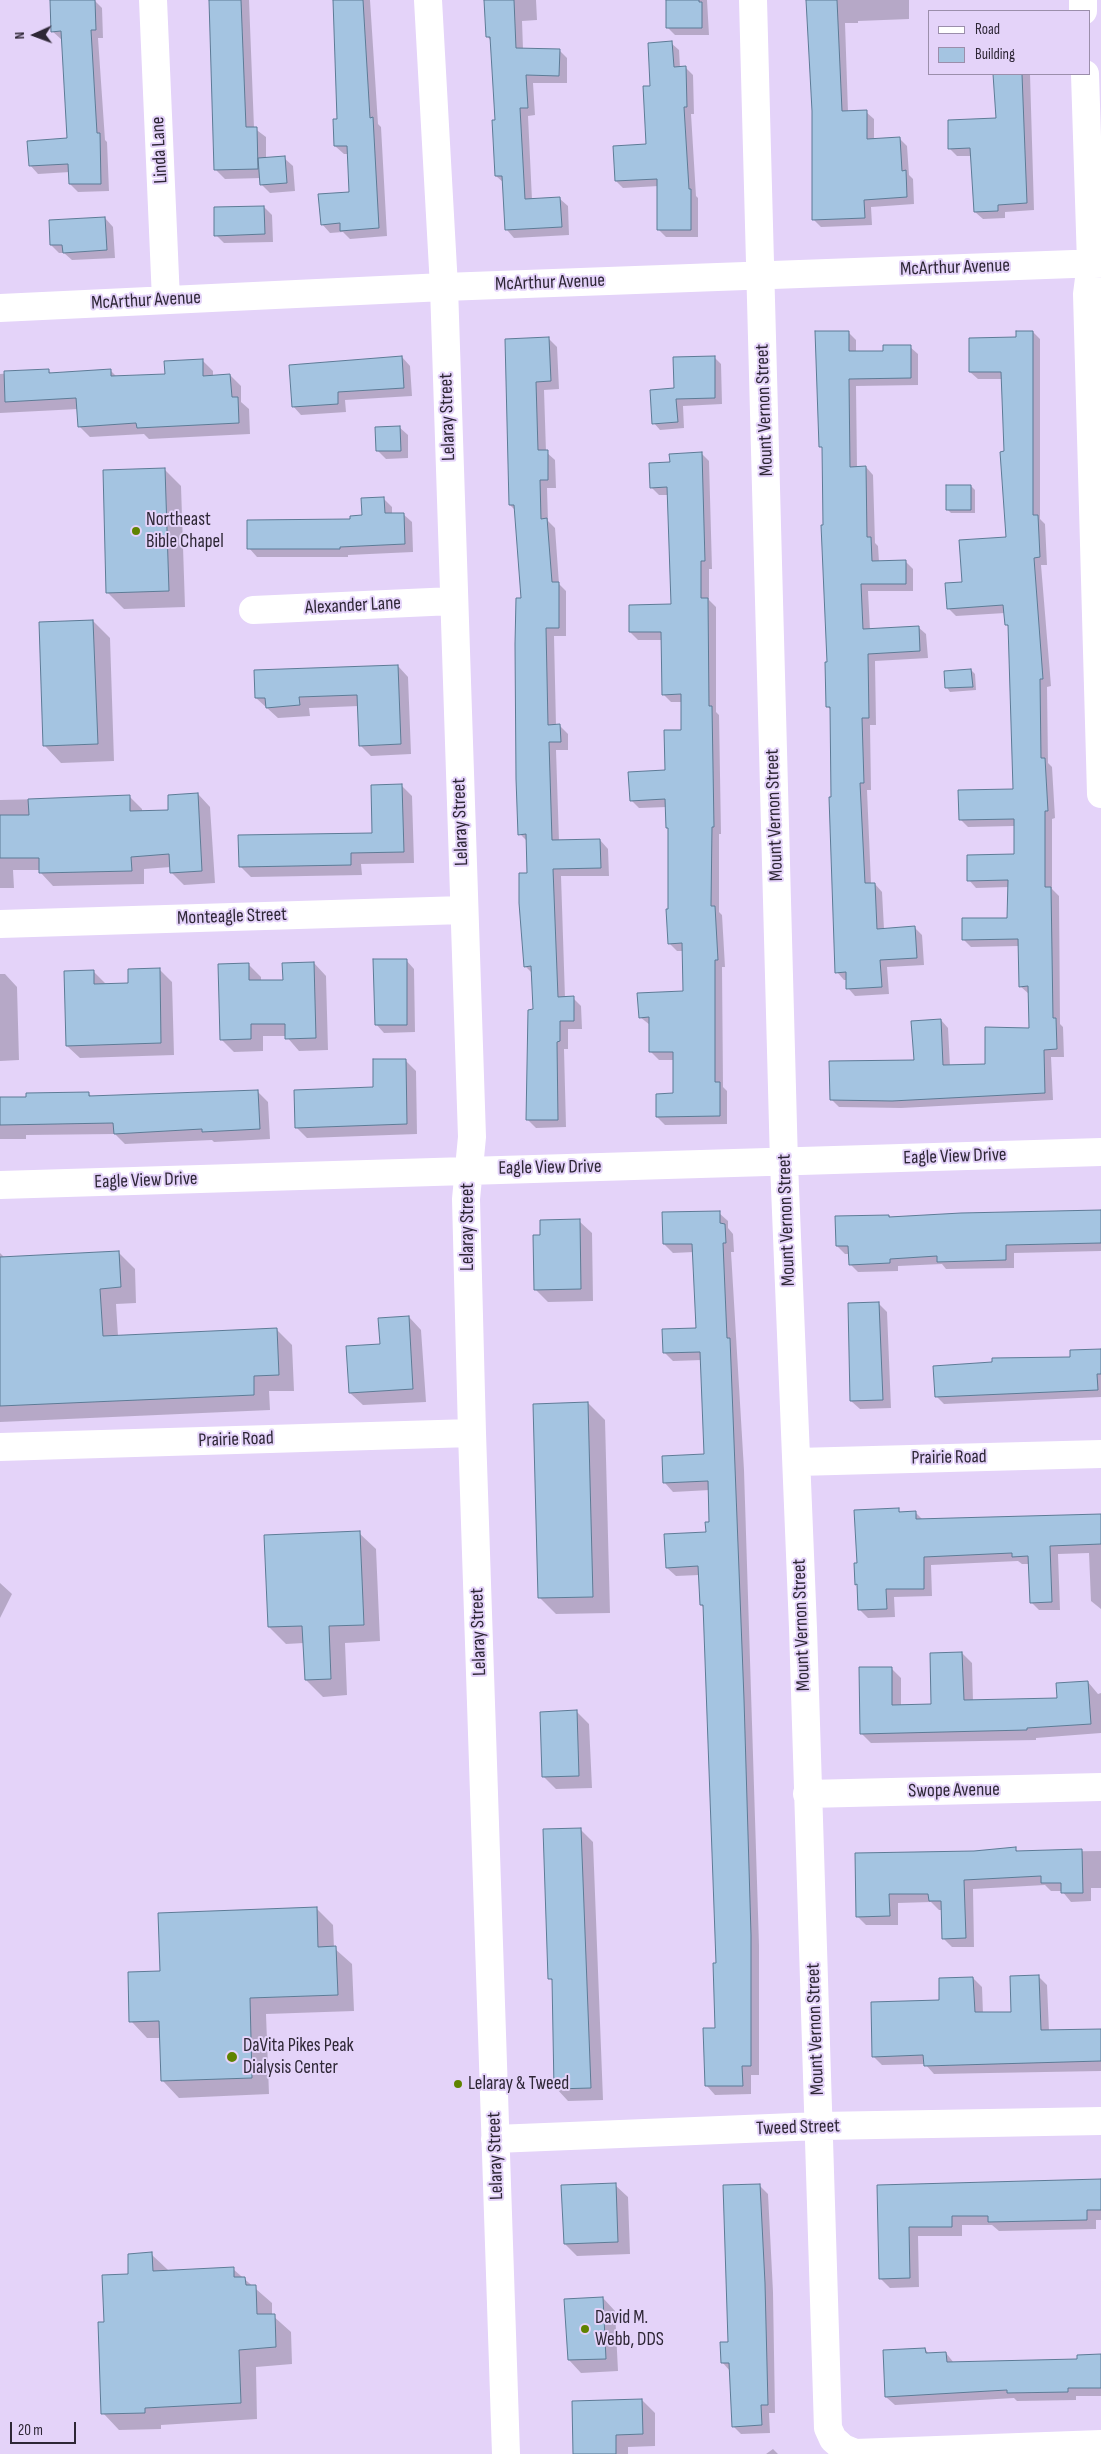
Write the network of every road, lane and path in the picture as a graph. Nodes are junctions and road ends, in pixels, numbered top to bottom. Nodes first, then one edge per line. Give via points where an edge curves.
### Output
1 (153, 0) edge
2 (428, 0) edge
3 (753, 0) edge
4 (1085, 75) edge
5 (1096, 263) edge
6 (761, 275) junction
7 (444, 287) junction
8 (166, 300) junction
9 (0, 308) edge
10 (453, 601) junction
11 (253, 610) dead end
12 (1101, 794) edge
13 (464, 910) junction
14 (0, 924) edge
15 (1101, 1152) edge
16 (784, 1163) junction
17 (469, 1170) junction
18 (0, 1185) edge
19 (472, 1433) junction
20 (0, 1446) edge
21 (1101, 1454) edge
22 (797, 1462) junction
23 (1101, 1787) edge
24 (807, 1794) junction
25 (1101, 2121) edge
26 (820, 2126) junction
27 (495, 2139) junction
28 (1101, 2444) edge
29 (506, 2454) edge

1 - 8 street, Linda Lane
2 - 7 street, Lelaray Street
3 - 6 street, Mount Vernon Street
4 - 5 street
5 - 6 street, McArthur Avenue
5 - 12 street via 1087,294
6 - 7 street, McArthur Avenue
6 - 16 street, Mount Vernon Street
7 - 8 street, McArthur Avenue
7 - 10 street, Lelaray Street
8 - 9 street, McArthur Avenue
10 - 11 street, Alexander Lane
10 - 13 street, Lelaray Street
13 - 14 street, Monteagle Street
13 - 17 street, Lelaray Street via 472,1137
15 - 16 street, Eagle View Drive
16 - 17 street, Eagle View Drive
16 - 22 street, Mount Vernon Street
17 - 18 street, Eagle View Drive
17 - 19 street, Lelaray Street via 466,1199
19 - 20 street, Prairie Road
19 - 27 street, Lelaray Street
21 - 22 street, Prairie Road
22 - 24 street, Mount Vernon Street
23 - 24 street, Swope Avenue
24 - 26 street, Mount Vernon Street
25 - 26 street, Tweed Street
26 - 27 street, Tweed Street
26 - 28 street, Mount Vernon Street via 826,2413 833,2438 842,2448 855,2453
27 - 29 street, Lelaray Street

